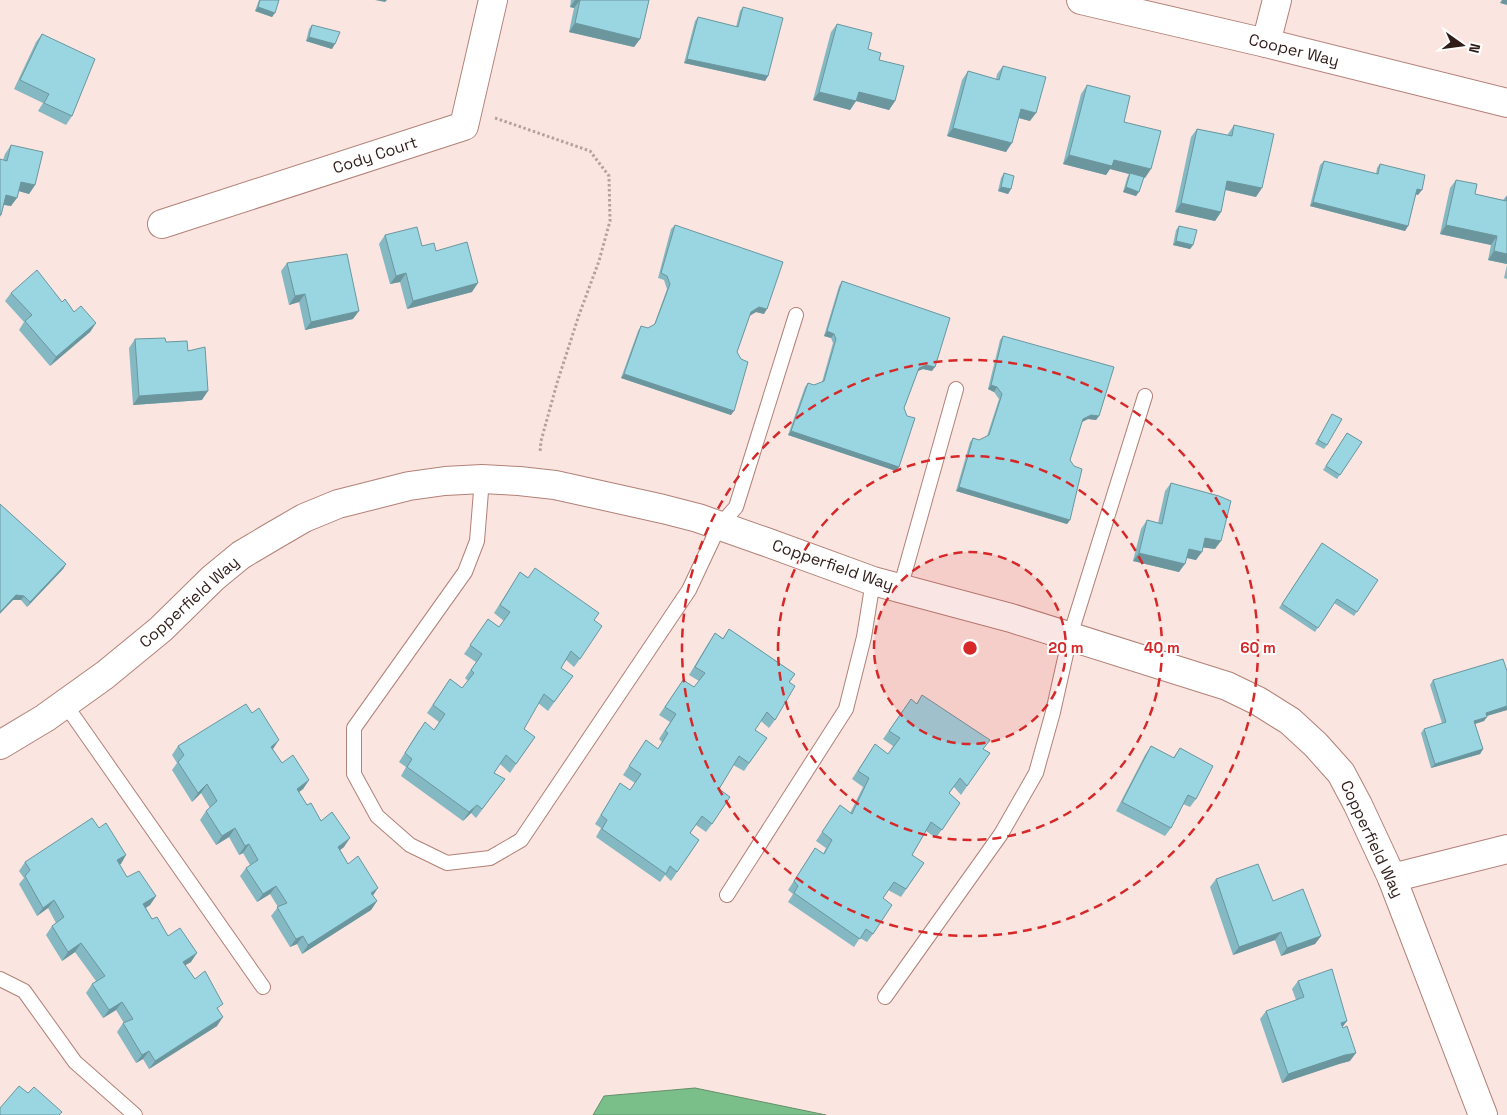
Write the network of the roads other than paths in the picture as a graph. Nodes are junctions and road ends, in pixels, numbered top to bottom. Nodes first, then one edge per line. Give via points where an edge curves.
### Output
1 (493, 0) edge
2 (1080, 0) edge
3 (1277, 0) edge
4 (1266, 44) junction
5 (1507, 102) edge
6 (162, 224) dead end
7 (796, 315) dead end
8 (956, 389) dead end
9 (1145, 396) dead end
10 (482, 479) junction
11 (719, 526) junction
12 (873, 581) junction
13 (900, 589) junction
14 (1070, 636) junction
15 (65, 704) junction
16 (0, 745) edge
17 (1507, 849) edge
18 (1392, 878) junction
19 (728, 895) dead end
20 (0, 979) edge
21 (263, 987) dead end
22 (885, 997) dead end
23 (136, 1115) edge
24 (1483, 1115) edge

1 - 6 street, Cody Court via 464,126
2 - 4 street, Cooper Way
3 - 4 street
4 - 5 street, Cooper Way
7 - 11 lane via 736,507
8 - 13 lane
9 - 14 lane
10 - 11 street, Copperfield Way via 535,482 591,492
10 - 11 lane via 477,541 465,572 354,728 354,774 377,816 410,845 447,863 490,858 522,840 689,590
10 - 15 street, Copperfield Way via 409,486 338,504 304,518 241,555 161,629
11 - 12 street, Copperfield Way
12 - 13 street, Copperfield Way
12 - 19 lane via 864,637 846,709
13 - 14 street, Copperfield Way
14 - 18 street, Copperfield Way via 1228,686 1290,722 1341,773
14 - 22 lane via 1036,773 1002,834
15 - 16 street, Copperfield Way
15 - 21 lane
17 - 18 street
18 - 24 street, Copperfield Way
20 - 23 lane via 24,991 75,1062

